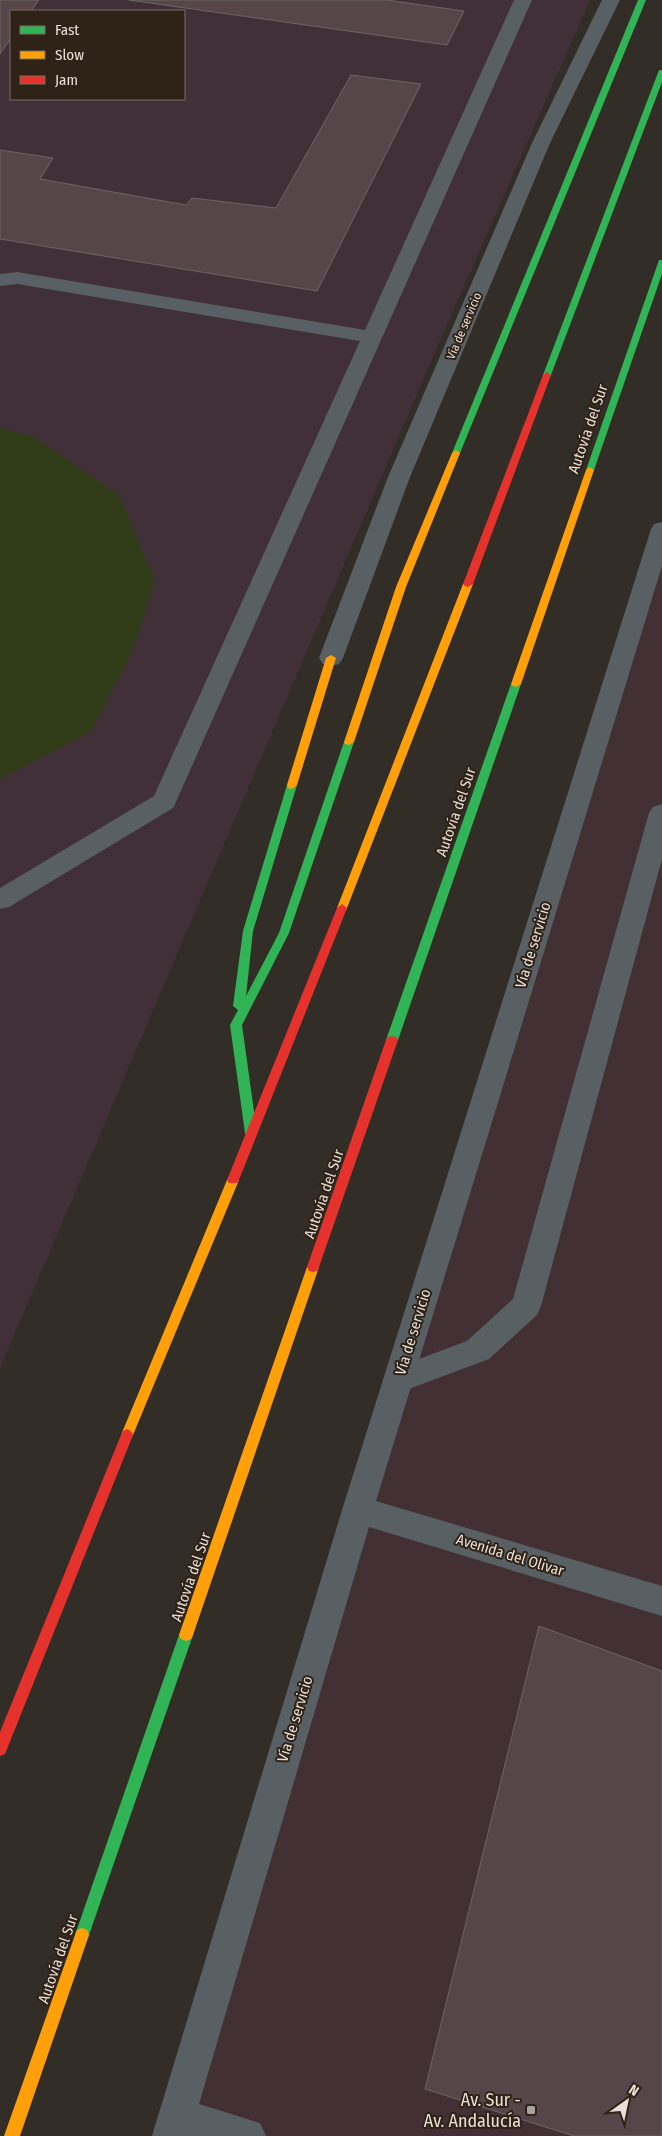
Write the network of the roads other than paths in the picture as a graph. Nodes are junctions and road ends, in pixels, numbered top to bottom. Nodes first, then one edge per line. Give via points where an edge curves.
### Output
1 (523, 0) edge
2 (611, 0) edge
3 (642, 0) edge
4 (662, 72) edge
5 (662, 262) edge
6 (0, 280) edge
7 (371, 337) junction
8 (662, 529) edge
9 (331, 658) joint
10 (662, 813) edge
11 (0, 900) edge
12 (236, 1025) junction
13 (252, 1135) junction
14 (398, 1380) junction
15 (358, 1510) junction
16 (662, 1601) edge
17 (41, 1644) junction
18 (10, 1692) dead end
19 (0, 1749) edge
20 (174, 2126) edge
21 (12, 2136) edge
22 (247, 2136) edge

1 - 7 street
2 - 9 street, Vía de servicio via 537,152 399,477
3 - 12 highway via 401,587 284,934
4 - 13 highway via 413,729
5 - 21 highway, Autovía del Sur
6 - 7 street via 17,278
7 - 11 street via 164,802
8 - 14 street, Vía de servicio
9 - 12 highway via 248,931
10 - 14 street via 526,1306 478,1350
12 - 13 highway
13 - 17 highway
14 - 15 street, Vía de servicio
15 - 16 street, Avenida del Olivar
15 - 20 street, Vía de servicio
17 - 18 highway
17 - 19 highway
20 - 22 street

